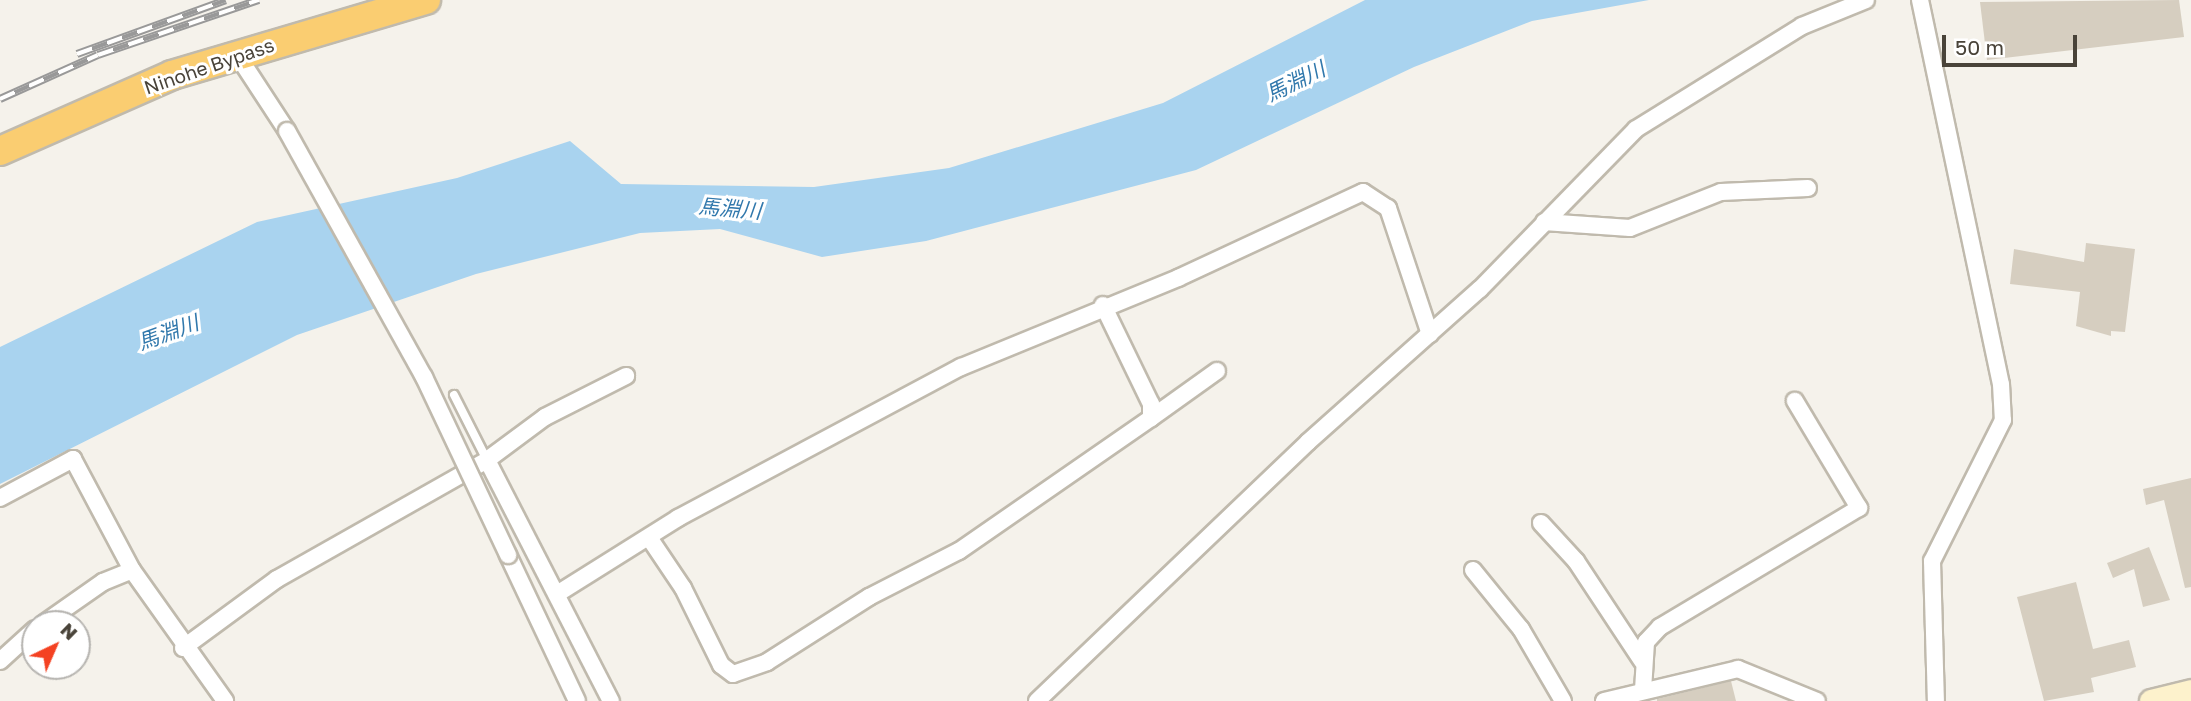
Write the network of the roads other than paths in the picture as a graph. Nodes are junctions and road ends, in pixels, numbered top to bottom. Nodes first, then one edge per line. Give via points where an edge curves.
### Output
1 (426, 0) edge
2 (1866, 0) edge
3 (1920, 0) edge
4 (238, 56) junction
5 (0, 151) edge
6 (1808, 188) dead end
7 (1544, 222) junction
8 (1103, 305) junction
9 (1430, 334) junction
10 (1217, 371) dead end
11 (626, 376) dead end
12 (454, 395) dead end
13 (1795, 401) dead end
14 (1151, 418) junction
15 (486, 460) junction
16 (0, 498) edge
17 (1541, 523) dead end
18 (650, 539) junction
19 (132, 570) junction
20 (1473, 570) dead end
21 (557, 594) junction
22 (63, 610) edge
23 (21, 642) edge
24 (183, 648) junction
25 (0, 661) edge
26 (1642, 661) junction
27 (1643, 690) junction
28 (2191, 691) edge
29 (225, 701) edge
30 (577, 701) edge
31 (611, 701) edge
32 (1037, 701) edge
33 (1563, 701) edge
34 (1604, 701) edge
35 (1816, 701) edge
36 (1936, 701) edge
37 (2151, 701) edge

1 - 4 highway, Ninohe Bypass
2 - 7 street via 1802,26 1636,129
3 - 36 street via 2001,384 2003,419 1932,561
4 - 5 highway, Ninohe Bypass via 172,75
4 - 30 street, bridge via 287,131 424,377
6 - 7 street via 1721,192 1630,228
7 - 9 street
8 - 9 street via 1178,278 1363,192 1388,208
8 - 14 street via 1151,404
8 - 18 street via 961,367 678,518
9 - 32 street via 1308,442
10 - 14 street
11 - 15 street via 545,417
12 - 15 lane
13 - 26 street via 1859,508 1660,627 1646,642
14 - 18 street via 959,551 869,597 777,657 733,674 721,665 683,588
15 - 21 street
15 - 24 street via 276,579
16 - 19 street via 73,459
17 - 26 street via 1576,561
18 - 21 street
19 - 22 street via 103,582
19 - 24 street
20 - 33 street via 1521,629
21 - 31 street
23 - 25 street
24 - 29 street
26 - 27 street
27 - 34 street
27 - 35 street via 1738,669
28 - 37 main road

